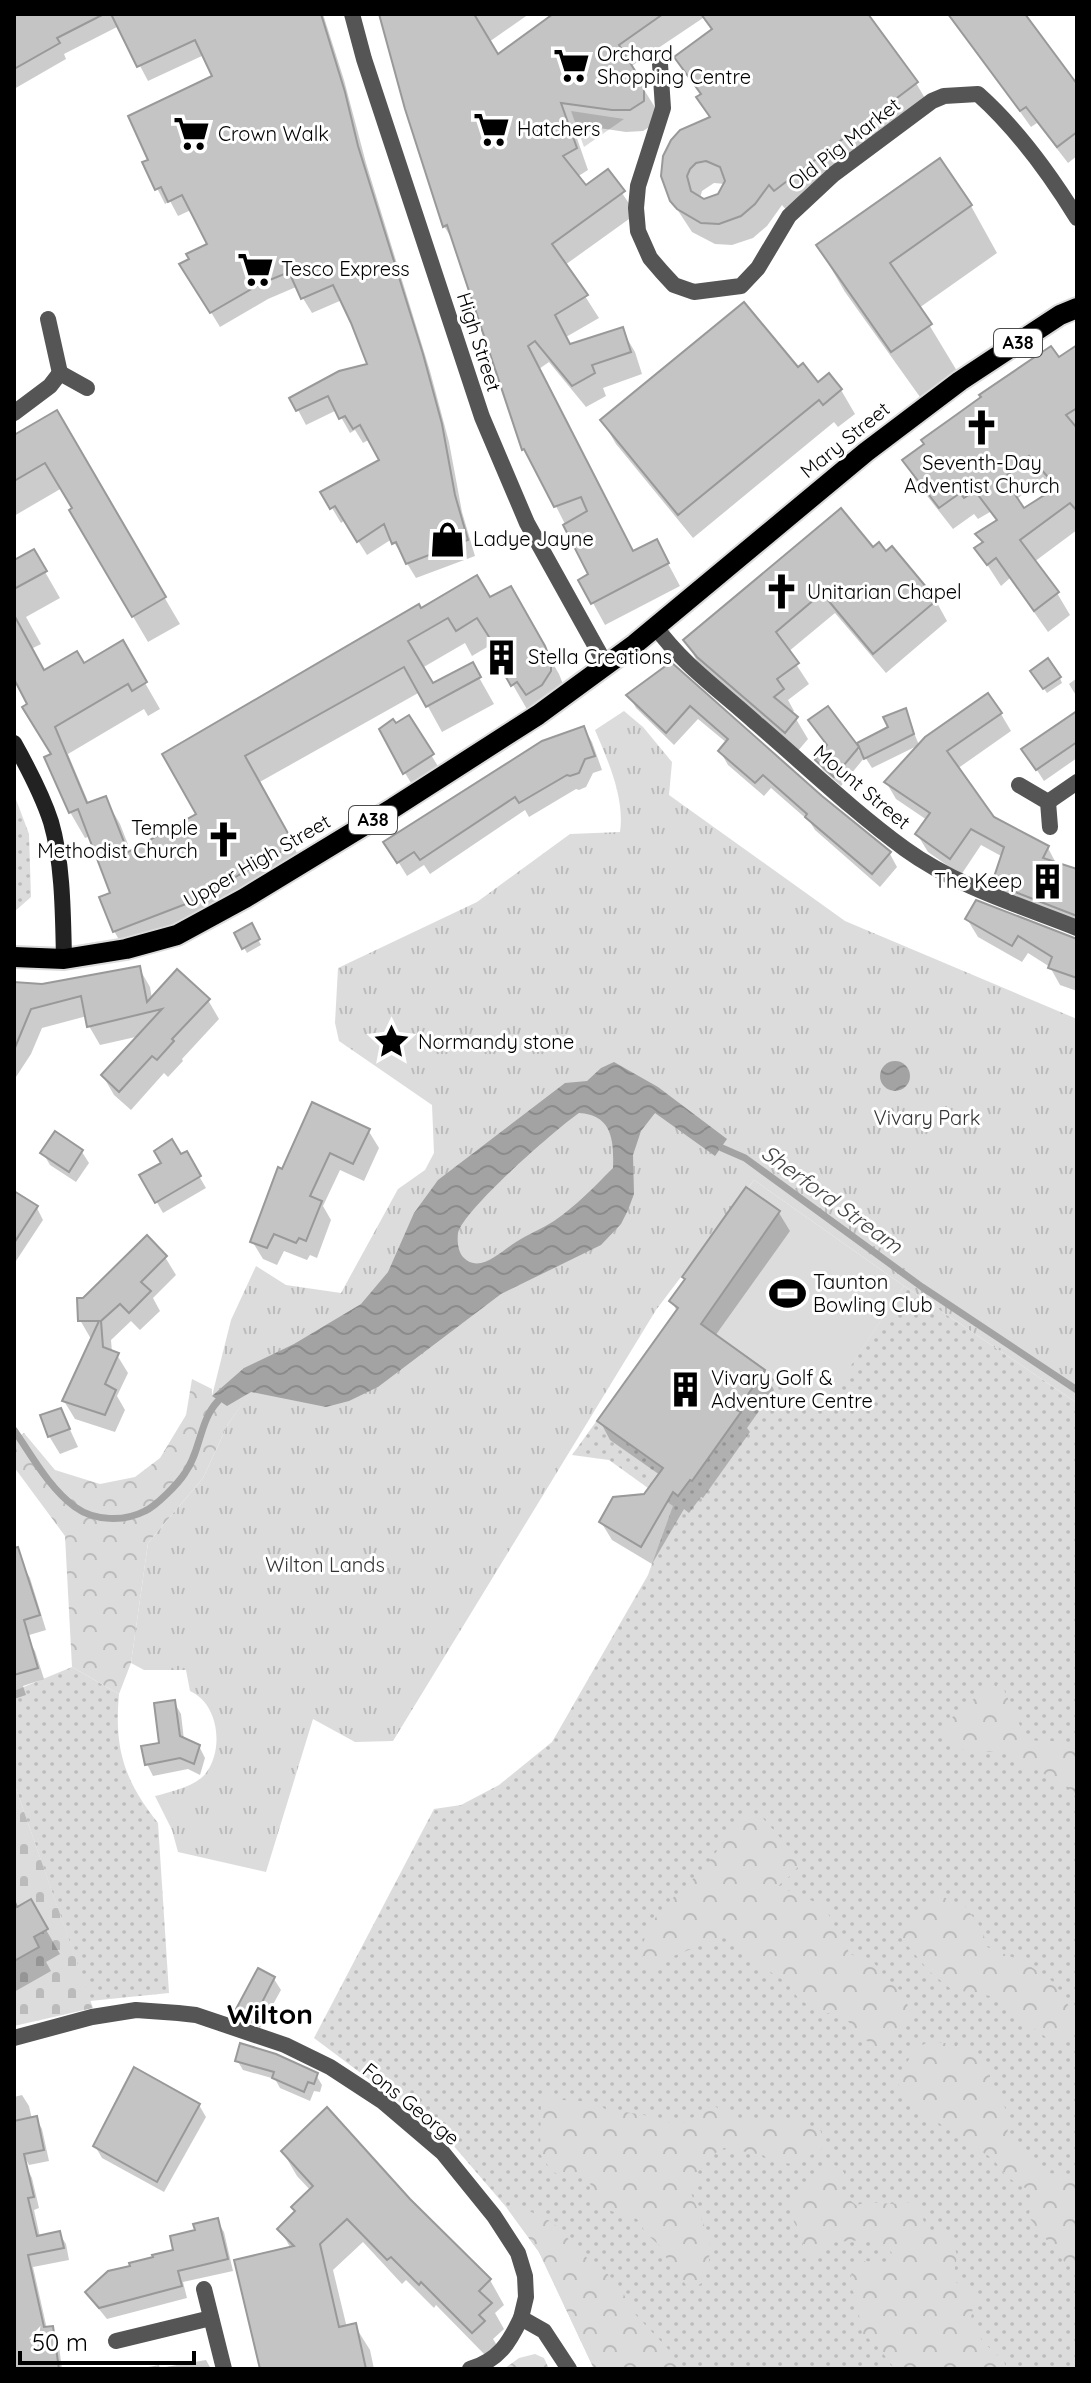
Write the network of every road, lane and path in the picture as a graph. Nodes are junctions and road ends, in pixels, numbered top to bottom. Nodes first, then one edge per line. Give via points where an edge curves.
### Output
1 (352, 14) edge
2 (660, 64) dead end
3 (1077, 218) edge
4 (1077, 308) edge
5 (48, 319) dead end
6 (60, 373) junction
7 (87, 388) dead end
8 (14, 413) edge
9 (655, 626) junction
10 (606, 665) junction
11 (14, 743) edge
12 (1077, 782) edge
13 (1019, 785) dead end
14 (1048, 802) junction
15 (1050, 827) dead end
16 (1077, 928) edge
17 (14, 957) edge
18 (64, 959) junction
19 (14, 2038) edge
20 (204, 2289) dead end
21 (211, 2318) junction
22 (521, 2318) junction
23 (116, 2341) dead end
24 (224, 2369) edge
25 (470, 2369) edge
26 (569, 2369) edge

1 - 10 street, High Street via 482,417 527,523
2 - 3 street, Old Pig Market via 663,108 636,208 638,231 650,258 674,285 694,292 741,286 798,205 944,96 978,94 1012,130
4 - 9 main road, Mary Street / A38 via 960,381
5 - 6 street
6 - 7 street
6 - 8 street
9 - 10 main road, Upper High Street / A38
9 - 16 street, Mount Street via 694,669 907,850 963,883
10 - 18 main road, Upper High Street / A38 via 393,808 177,935
11 - 18 street via 52,824
12 - 14 street
13 - 14 street
14 - 15 street
17 - 18 main road, Upper High Street / A38
19 - 22 street, Fons George via 121,2012 178,2013 285,2045 330,2067 382,2101 443,2153 494,2216 518,2253 525,2276
20 - 21 street
21 - 23 street
21 - 24 street
22 - 25 street via 498,2354
22 - 26 street via 544,2331

